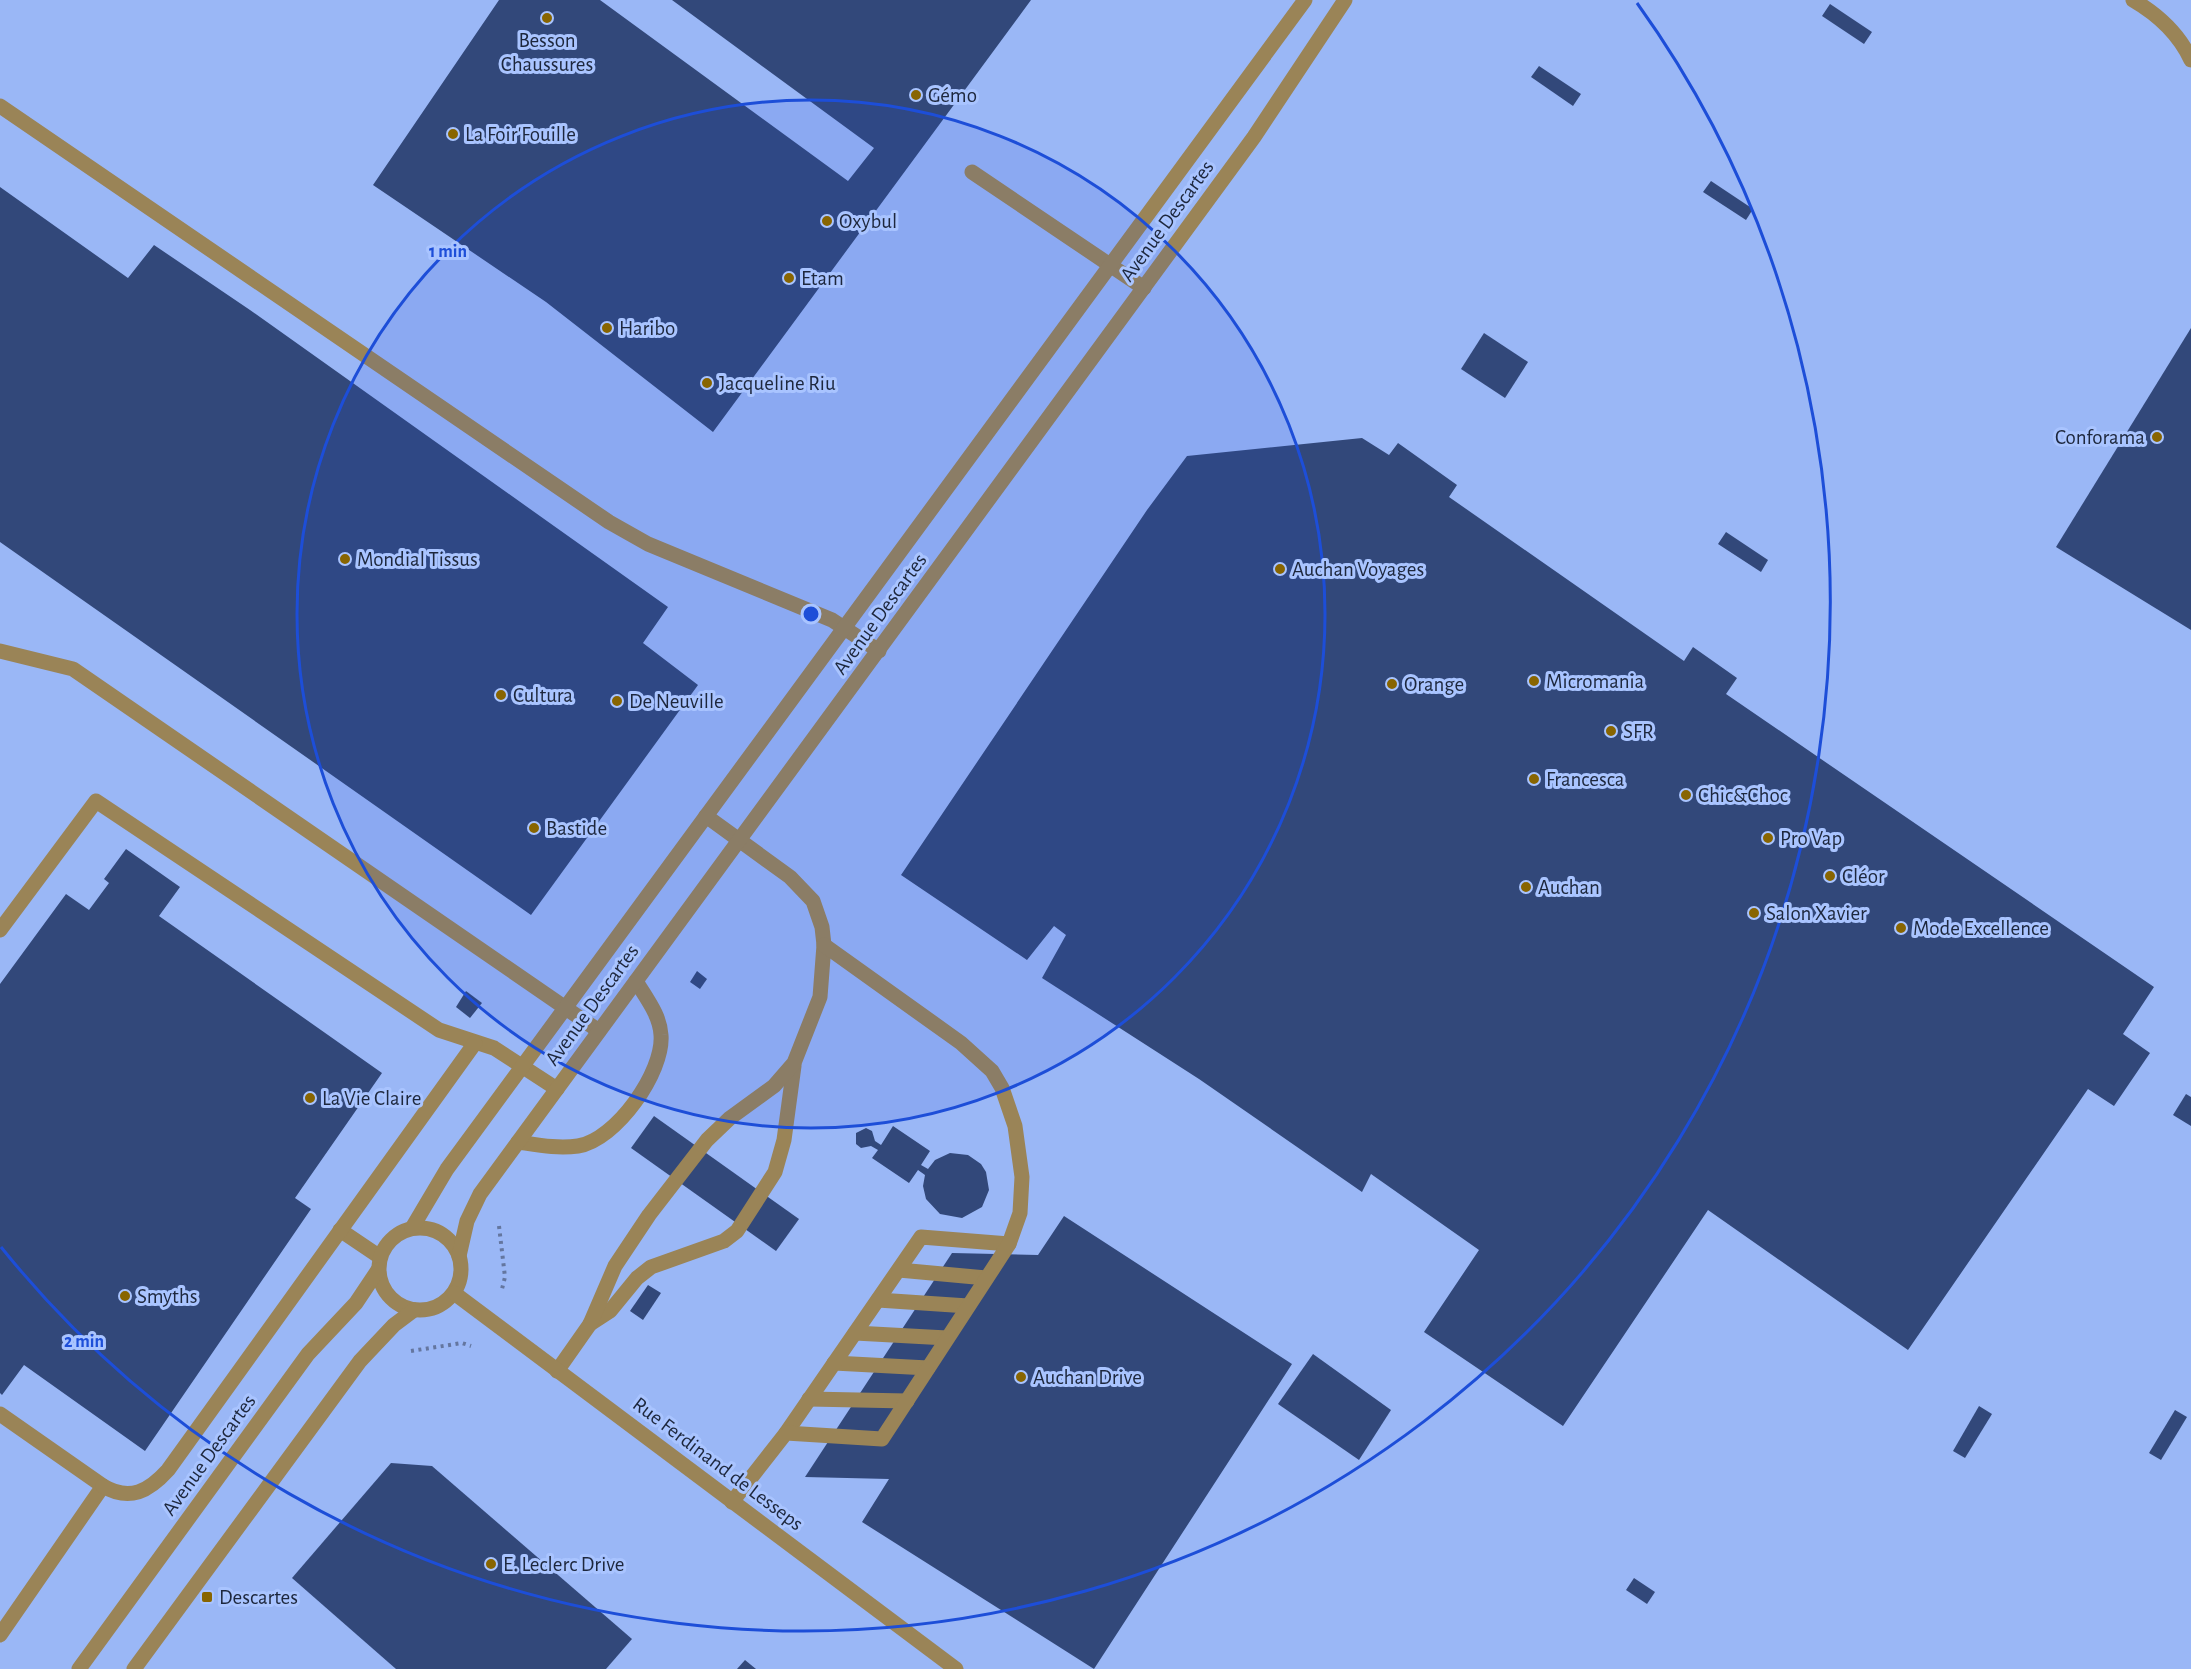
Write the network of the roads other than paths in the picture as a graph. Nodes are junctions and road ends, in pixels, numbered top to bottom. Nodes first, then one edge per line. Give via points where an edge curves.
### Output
1 (1305, 0) edge
2 (1345, 0) edge
3 (2133, 0) edge
4 (2191, 60) edge
5 (0, 106) edge
6 (972, 172) dead end
7 (1110, 266) junction
8 (1144, 288) junction
9 (844, 628) junction
10 (0, 651) edge
11 (879, 651) junction
12 (706, 816) junction
13 (740, 840) junction
14 (0, 930) edge
15 (824, 945) junction
16 (636, 981) junction
17 (566, 1008) junction
18 (600, 1031) junction
19 (475, 1043) junction
20 (794, 1063) junction
21 (523, 1066) junction
22 (556, 1089) junction
23 (518, 1142) junction
24 (412, 1228) junction
25 (340, 1230) junction
26 (1009, 1244) junction
27 (459, 1256) junction
28 (379, 1263) junction
29 (898, 1270) junction
30 (986, 1278) junction
31 (454, 1293) junction
32 (878, 1300) junction
33 (968, 1306) junction
34 (414, 1310) junction
35 (590, 1324) junction
36 (855, 1333) junction
37 (947, 1338) junction
38 (834, 1363) junction
39 (928, 1368) junction
40 (557, 1371) junction
41 (809, 1400) junction
42 (907, 1401) junction
43 (0, 1414) edge
44 (786, 1433) junction
45 (103, 1486) junction
46 (732, 1502) junction
47 (0, 1635) edge
48 (79, 1669) edge
49 (134, 1669) edge
50 (957, 1669) edge

1 - 7 street, Avenue Descartes
2 - 8 street, Avenue Descartes via 1275,108
3 - 4 street via 2175,34
5 - 9 street via 609,522 648,544
6 - 7 street
7 - 8 street
7 - 9 street, Avenue Descartes
8 - 11 street, Avenue Descartes
9 - 11 street
9 - 12 street, Avenue Descartes
10 - 17 street via 73,669
11 - 13 street, Avenue Descartes
12 - 13 street
12 - 17 street, Avenue Descartes
13 - 15 street via 790,877 813,901
13 - 16 street, Avenue Descartes
14 - 19 street via 96,801 439,1030
15 - 20 street via 820,997
15 - 26 street via 961,1043 992,1071 1015,1126 1022,1177 1020,1213
16 - 18 street, Avenue Descartes
16 - 23 street via 660,1024 661,1051 650,1078 606,1133 592,1142 560,1147
17 - 18 street
17 - 21 street, Avenue Descartes
18 - 22 street, Avenue Descartes
19 - 21 street via 494,1048
19 - 25 street
20 - 35 street via 774,1086 706,1140 625,1250 603,1289
20 - 35 street via 784,1140 775,1172 737,1230 724,1241 651,1267 610,1311
21 - 22 street
21 - 24 street, Avenue Descartes via 447,1169
22 - 23 street, Avenue Descartes
23 - 27 street, Avenue Descartes via 471,1209
24 - 27 street via 444,1235
24 - 28 street, Avenue Descartes via 390,1240
25 - 28 street
25 - 45 street via 155,1485 126,1496
26 - 29 street via 921,1237
26 - 30 street
27 - 31 street, Avenue Descartes via 461,1275
28 - 34 street via 386,1294 401,1307
28 - 48 street, Avenue Descartes via 356,1303 308,1354
29 - 30 street
29 - 32 street
30 - 33 street
31 - 34 street via 439,1306
31 - 40 street, Rue Ferdinand de Lesseps
32 - 33 street
32 - 36 street
33 - 37 street
34 - 49 street via 394,1325 360,1362
35 - 40 street
36 - 37 street
36 - 38 street
37 - 39 street
38 - 39 street
38 - 41 street
39 - 42 street
40 - 46 street, Rue Ferdinand de Lesseps
41 - 42 street
41 - 44 street
42 - 44 street via 882,1439
43 - 45 street
44 - 46 street
45 - 47 street
46 - 50 street, Rue Ferdinand de Lesseps

